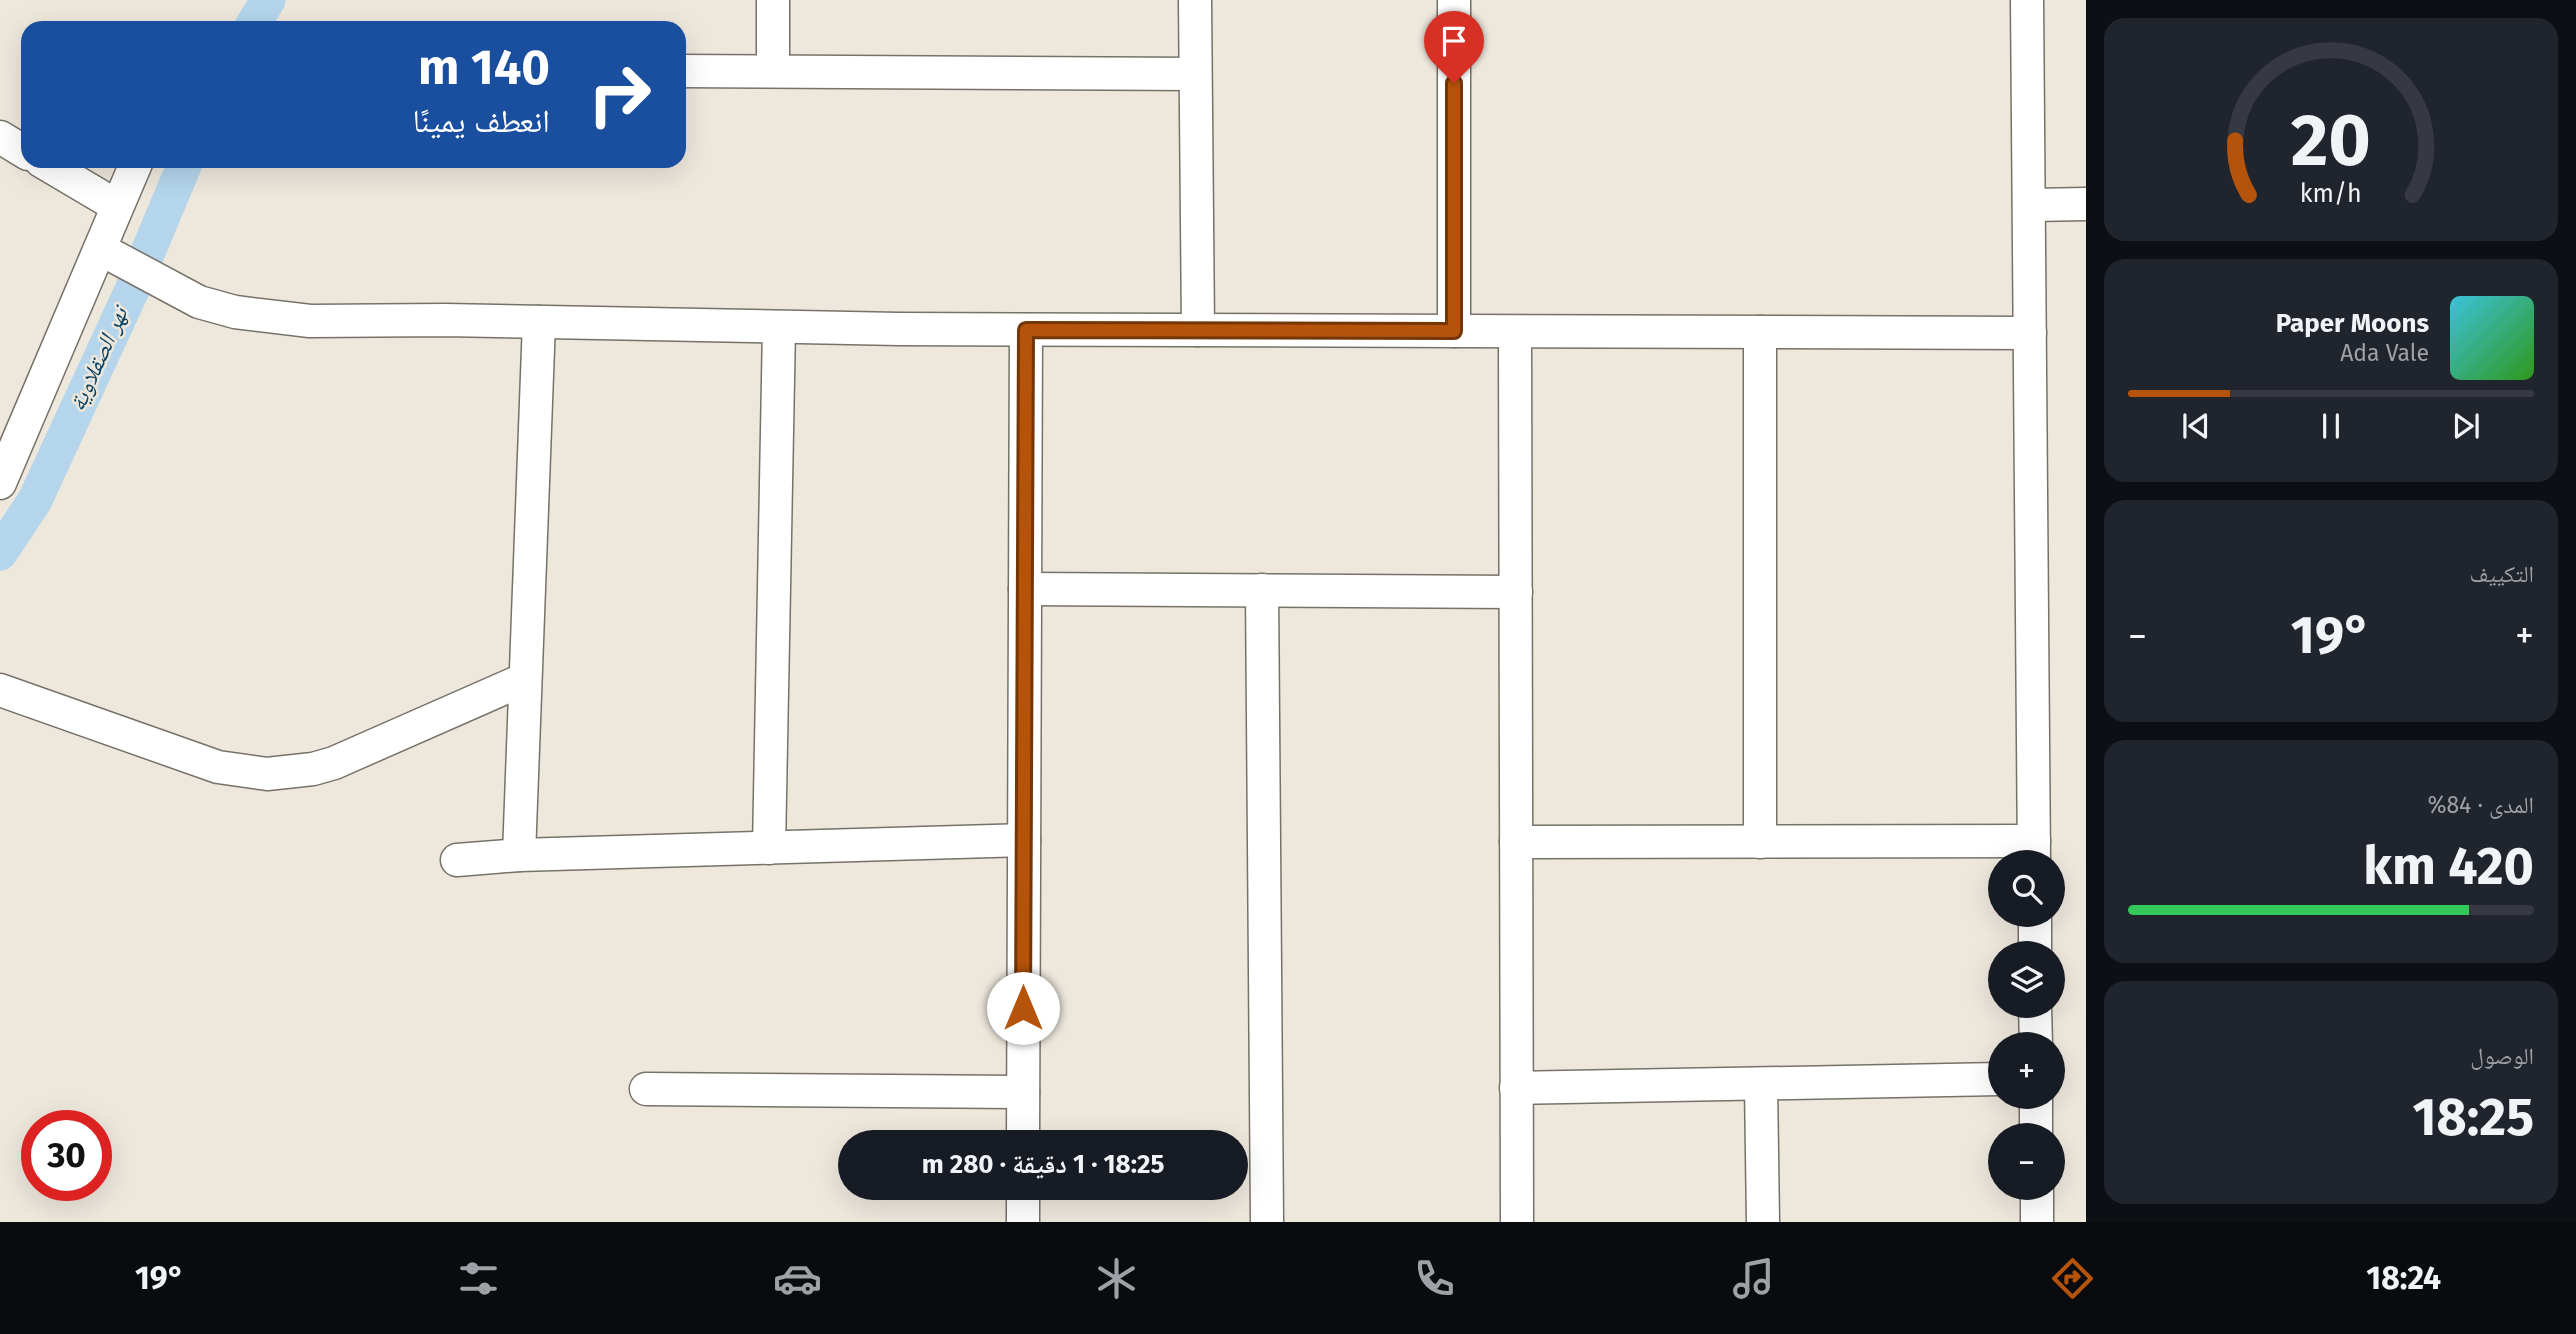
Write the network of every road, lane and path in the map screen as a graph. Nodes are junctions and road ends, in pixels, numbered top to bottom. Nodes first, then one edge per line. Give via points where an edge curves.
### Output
1 (773, 0) edge
2 (1195, 0) edge
3 (1454, 0) edge
4 (2027, 0) edge
5 (686, 71) edge
6 (773, 71) junction
7 (1195, 74) junction
8 (0, 137) edge
9 (21, 149) edge
10 (53, 168) edge
11 (134, 168) edge
12 (2086, 204) edge
13 (2029, 205) junction
14 (117, 206) junction
15 (100, 249) junction
16 (539, 322) junction
17 (779, 327) junction
18 (1026, 330) junction
19 (1198, 330) junction
20 (1454, 331) junction
21 (1515, 332) junction
22 (1760, 332) junction
23 (2030, 333) junction
24 (0, 483) edge
25 (1025, 589) junction
26 (1262, 590) junction
27 (1516, 592) junction
28 (525, 679) junction
29 (0, 690) edge
30 (1024, 840) junction
31 (1516, 842) junction
32 (1760, 842) junction
33 (769, 848) junction
34 (1988, 850) edge
35 (2034, 850) edge
36 (519, 855) junction
37 (457, 860) dead end
38 (1988, 1079) edge
39 (1761, 1084) junction
40 (1516, 1088) junction
41 (646, 1089) dead end
42 (1023, 1092) junction
43 (1023, 1130) edge
44 (1023, 1200) edge
45 (2037, 1200) edge
46 (1023, 1222) edge
47 (1267, 1222) edge
48 (1517, 1222) edge
49 (1763, 1222) edge
50 (2037, 1222) edge

1 - 6 street
2 - 7 street
3 - 20 street
4 - 13 street
5 - 6 street
6 - 7 street
7 - 19 street
8 - 9 street
10 - 14 street
11 - 14 street
12 - 13 street
13 - 23 street
14 - 15 street
15 - 16 street via 199,302 272,318
15 - 24 street
16 - 17 street
16 - 28 street
17 - 18 street
17 - 33 street
18 - 19 street
18 - 25 street
19 - 20 street
20 - 21 street
21 - 22 street
21 - 27 street
22 - 23 street
22 - 32 street
23 - 35 street
25 - 26 street
25 - 30 street
26 - 27 street
26 - 47 street
27 - 31 street
28 - 29 street via 334,763 267,774 218,767
28 - 36 street
30 - 33 street
30 - 42 street
31 - 32 street
31 - 40 street
32 - 34 street
33 - 36 street
36 - 37 street
38 - 39 street
39 - 40 street
39 - 49 street
40 - 48 street
41 - 42 street
42 - 43 street
44 - 46 street
45 - 50 street

